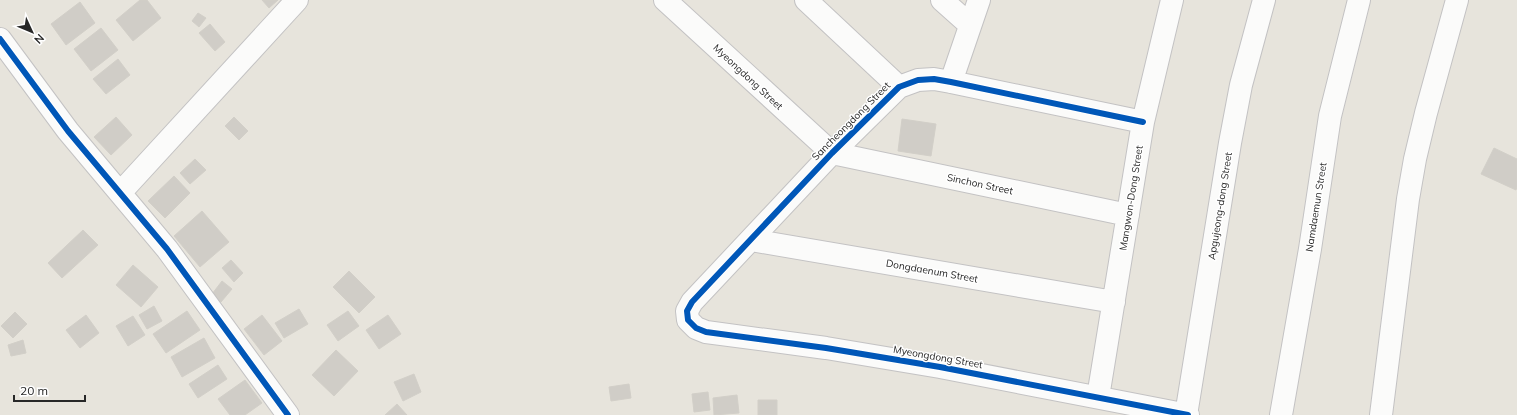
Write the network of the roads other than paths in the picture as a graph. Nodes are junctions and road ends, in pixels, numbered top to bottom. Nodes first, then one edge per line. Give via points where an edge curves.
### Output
1 (297, 0) edge
2 (665, 0) edge
3 (806, 0) edge
4 (942, 0) edge
5 (979, 0) edge
6 (1172, 0) edge
7 (1264, 0) edge
8 (1359, 0) edge
9 (1457, 0) edge
10 (970, 25) junction
11 (0, 39) edge
12 (951, 82) junction
13 (899, 86) junction
14 (1143, 122) junction
15 (832, 153) junction
16 (120, 193) junction
17 (1128, 215) junction
18 (751, 240) junction
19 (1114, 302) junction
20 (688, 320) joint
21 (1098, 397) junction
22 (288, 415) edge
23 (1187, 415) edge
24 (1281, 415) edge
25 (1381, 415) edge

1 - 16 street
2 - 15 street, Myeongdong Street
3 - 13 street
4 - 10 street
5 - 10 street
6 - 14 street, Mangwon-Dong Street
7 - 23 street, Apgujeong-dong Street via 1241,85 1230,143
8 - 24 street, Namdaemun Street via 1330,116
9 - 25 street via 1415,159
10 - 12 street
11 - 16 street via 68,131
12 - 13 street, Sancheongdong Street via 918,80
12 - 14 street, Sancheongdong Street
13 - 15 street, Sancheongdong Street
14 - 17 street, Mangwon-Dong Street
15 - 17 street, Sinchon Street
15 - 18 street, Sancheongdong Street
16 - 22 street via 177,261
17 - 19 street, Mangwon-Dong Street
18 - 19 street, Dongdaenum Street
18 - 20 street, Sancheongdong Street via 692,302 687,311
19 - 21 street, Mangwon-Dong Street
20 - 21 street, Myeongdong Street via 696,328 706,332 940,367
21 - 23 street, Myeongdong Street

